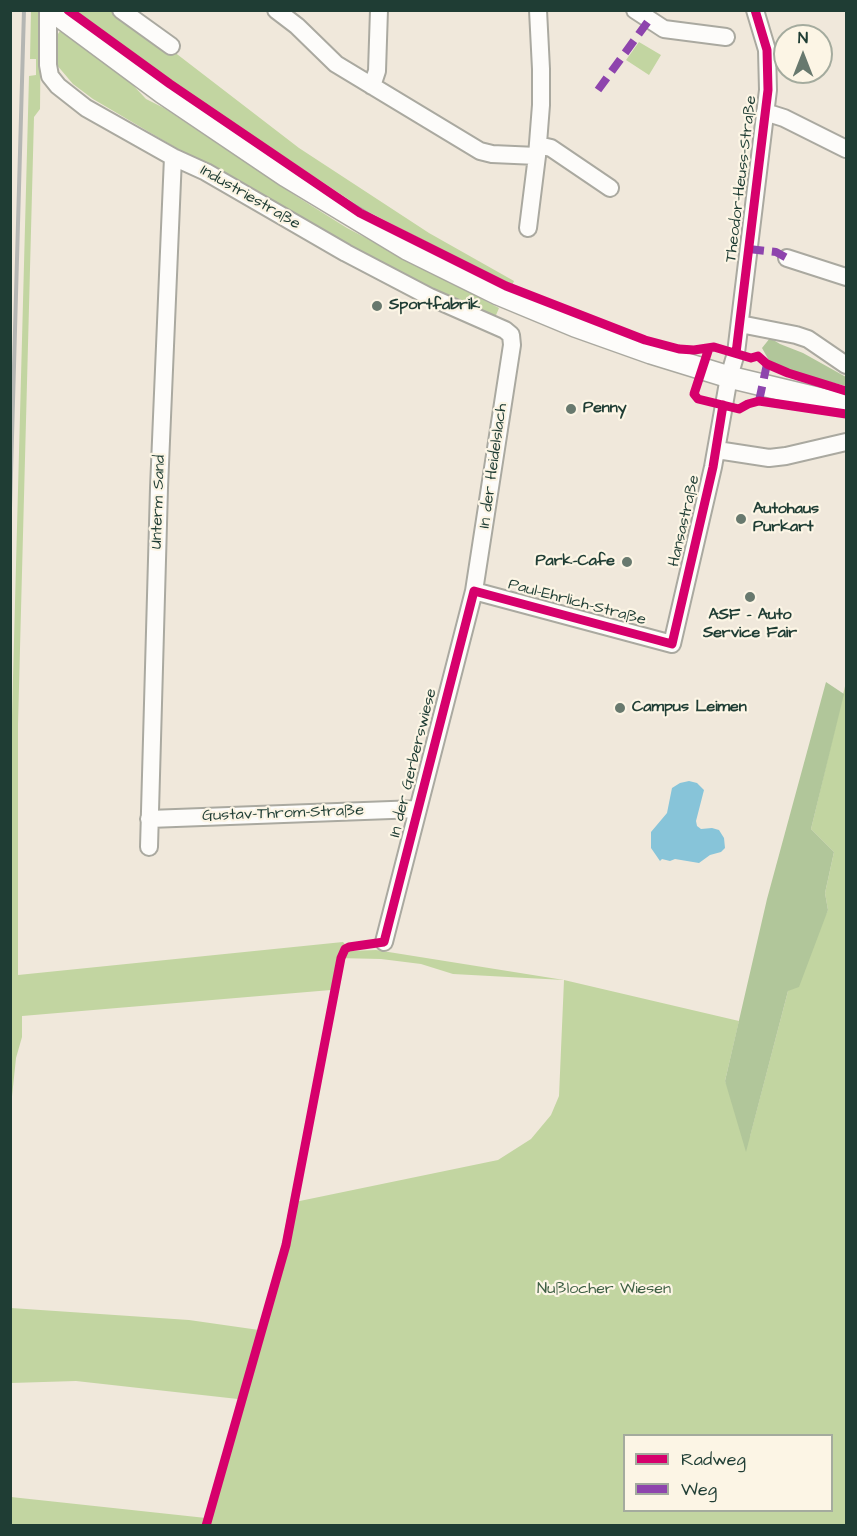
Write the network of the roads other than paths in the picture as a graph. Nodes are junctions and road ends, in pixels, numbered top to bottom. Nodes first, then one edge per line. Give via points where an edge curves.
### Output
1 (50, 10) edge
2 (121, 10) edge
3 (276, 10) edge
4 (379, 10) edge
5 (538, 10) edge
6 (635, 10) edge
7 (755, 10) edge
8 (726, 37) dead end
9 (171, 46) dead end
10 (372, 86) junction
11 (765, 112) junction
12 (846, 149) edge
13 (538, 150) junction
14 (173, 157) junction
15 (610, 188) dead end
16 (528, 228) dead end
17 (787, 258) dead end
18 (846, 277) edge
19 (740, 324) junction
20 (512, 342) joint
21 (846, 365) edge
22 (729, 377) junction
23 (846, 405) edge
24 (846, 442) edge
25 (717, 450) junction
26 (474, 591) junction
27 (672, 644) joint
28 (418, 808) junction
29 (149, 819) junction
30 (148, 848) dead end
31 (384, 942) dead end

1 - 14 street, Industriestraße via 48,65 53,80 86,108
1 - 22 main road via 231,140 408,249 498,294 575,326
2 - 9 street
3 - 10 street via 336,64
4 - 10 street via 377,71
5 - 13 street
6 - 8 street via 664,29
7 - 11 street, Theodor-Heuss-Straße via 768,57
10 - 13 street via 480,151 492,154
11 - 12 street
11 - 19 street, Theodor-Heuss-Straße
13 - 15 street via 551,148
13 - 16 street
14 - 20 street, Industriestraße via 430,297 505,330
14 - 29 street, Unterm Sand
17 - 18 street
19 - 21 street via 808,339
19 - 22 street, Theodor-Heuss-Straße
20 - 26 street, In der Heidelslach
22 - 23 main road
22 - 25 street, Hansastraße
24 - 25 street via 769,458
25 - 27 street, Hansastraße
26 - 27 street, Paul-Ehrlich-Straße
26 - 28 street, In der Gerberswiese
28 - 29 street, Gustav-Throm-Straße
28 - 31 street, In der Gerberswiese
29 - 30 street, Unterm Sand

